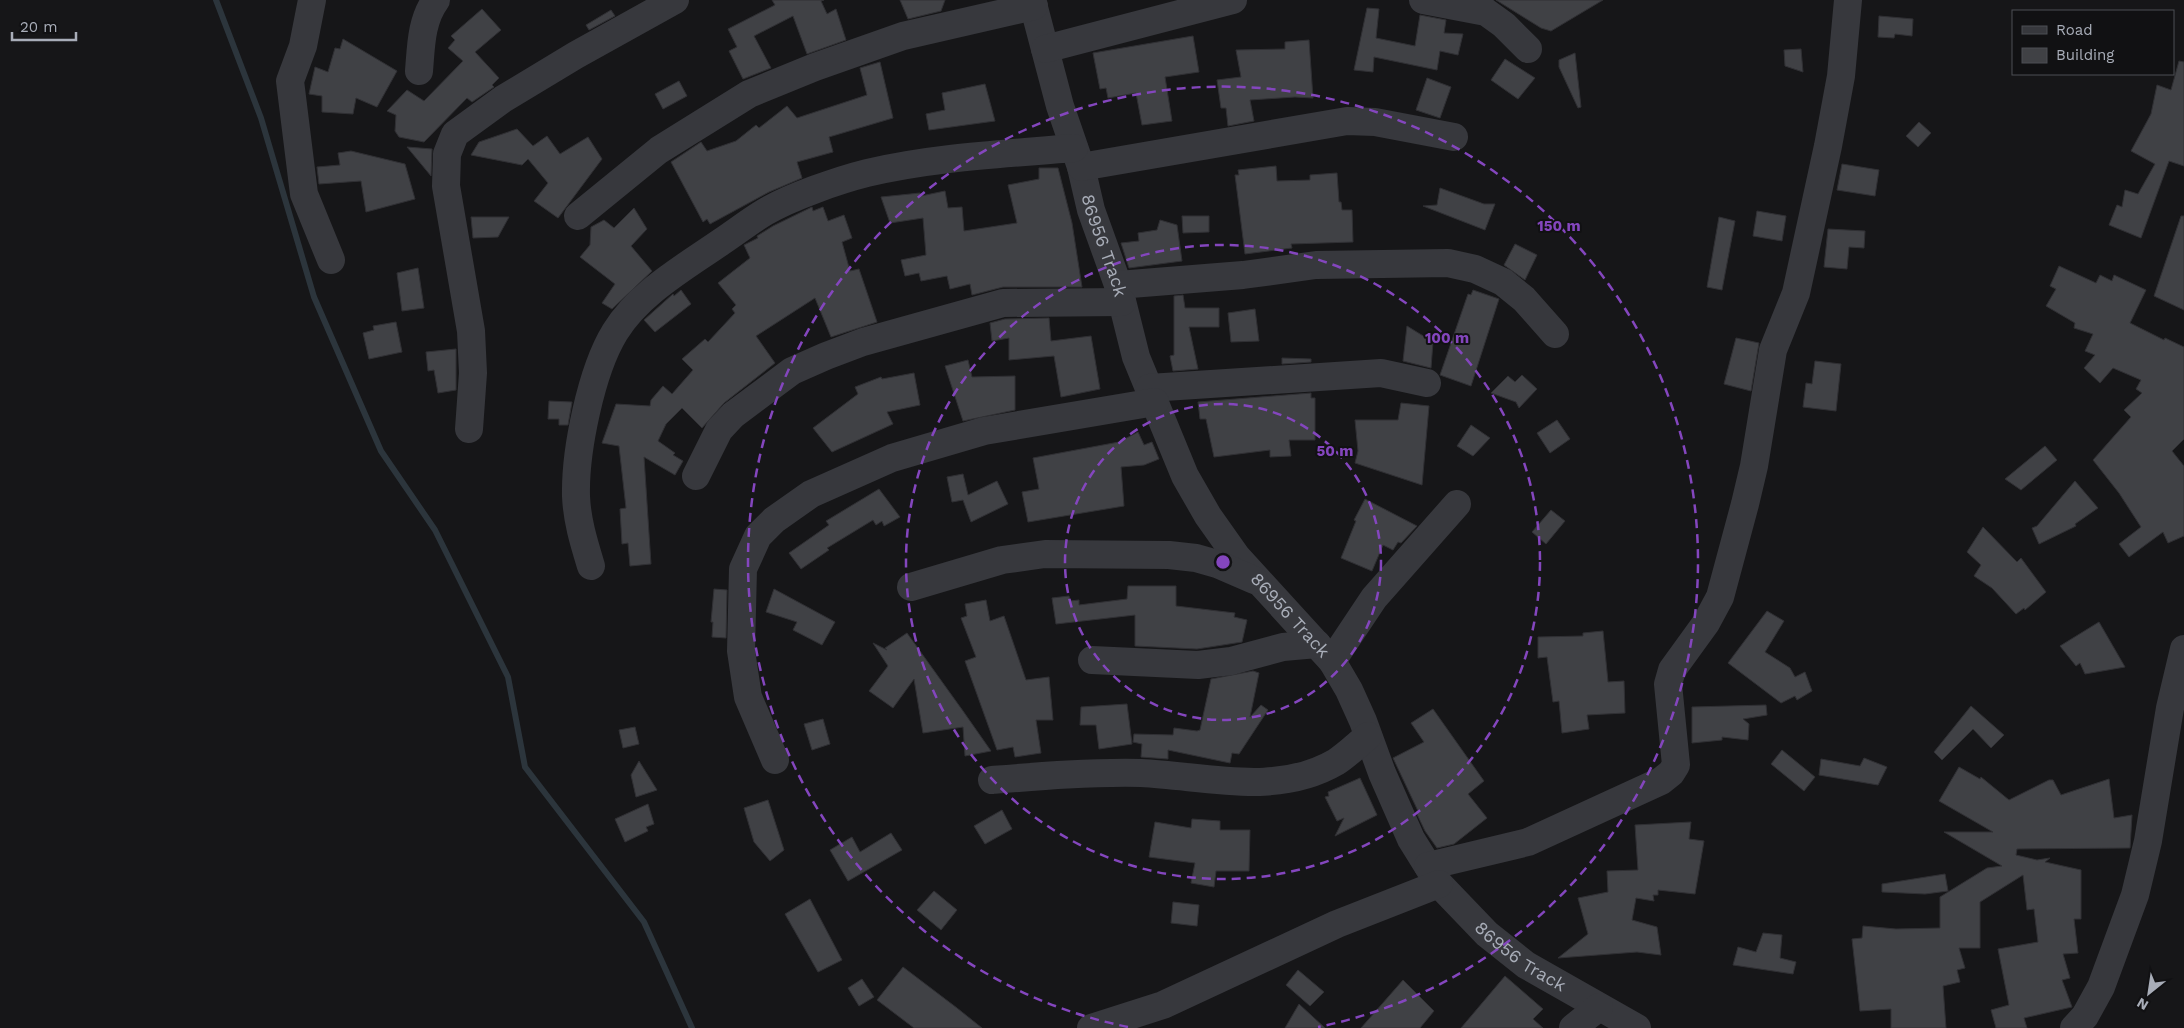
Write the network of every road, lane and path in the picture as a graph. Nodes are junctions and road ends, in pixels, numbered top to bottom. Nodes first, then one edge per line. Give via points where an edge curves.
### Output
1 (312, 0) edge
2 (436, 0) edge
3 (675, 0) edge
4 (1233, 0) edge
5 (1423, 0) edge
6 (1848, 0) edge
7 (1033, 3) edge
8 (1045, 49) junction
9 (1528, 49) dead end
10 (419, 72) dead end
11 (1454, 137) dead end
12 (1078, 157) junction
13 (578, 216) dead end
14 (331, 260) dead end
15 (1120, 294) junction
16 (1555, 334) dead end
17 (1427, 383) dead end
18 (1152, 395) junction
19 (469, 429) dead end
20 (696, 476) dead end
21 (1457, 504) dead end
22 (591, 566) dead end
23 (1260, 583) junction
24 (911, 587) dead end
25 (2184, 649) edge
26 (1324, 652) junction
27 (1092, 660) dead end
28 (1368, 736) junction
29 (775, 760) dead end
30 (992, 780) dead end
31 (1434, 875) junction
32 (1599, 1007) junction
33 (1091, 1028) edge
34 (1573, 1028) edge
35 (1637, 1028) edge
36 (2074, 1028) edge

1 - 14 street via 303,46 290,81 304,194
2 - 10 street via 422,34
3 - 19 street via 576,54 503,99 455,134 448,154 446,186 472,331
4 - 8 street
5 - 9 street via 1486,12
6 - 31 street via 1841,76 1810,230 1796,293 1773,350 1754,466 1720,597 1706,623 1672,670 1668,684 1676,765 1672,773 1660,781 1528,842
7 - 8 street, 86956 Track
7 - 13 street via 903,36 749,94 659,150
8 - 12 street, 86956 Track
11 - 12 street via 1375,122 1347,121
12 - 15 street, 86956 Track via 1091,210
12 - 22 street via 943,159 866,173 766,211 641,301 616,330 590,392 576,496 580,532
15 - 16 street via 1316,265 1448,263 1475,269 1503,282 1524,299
15 - 18 street, 86956 Track via 1136,357
15 - 20 street via 1003,304 882,336 826,356 792,371 733,415 719,430
17 - 18 street via 1381,373
18 - 23 street, 86956 Track via 1185,476 1208,516
18 - 29 street via 984,431 892,458 811,494 774,520 758,536 743,568 741,651 748,697
21 - 26 street
23 - 24 street via 1196,558 1045,554 1002,560
23 - 26 street, 86956 Track
25 - 36 street via 2170,708 2148,841 2134,895 2101,987 2085,1016
26 - 27 street via 1283,647 1231,661 1198,665
26 - 28 street, 86956 Track via 1349,690
28 - 30 street via 1337,762 1287,781 1251,783 1116,773
28 - 31 street, 86956 Track via 1410,839
31 - 32 street, 86956 Track via 1487,934 1526,965
31 - 33 street via 1163,1006
32 - 34 street
32 - 35 street, 86956 Track

